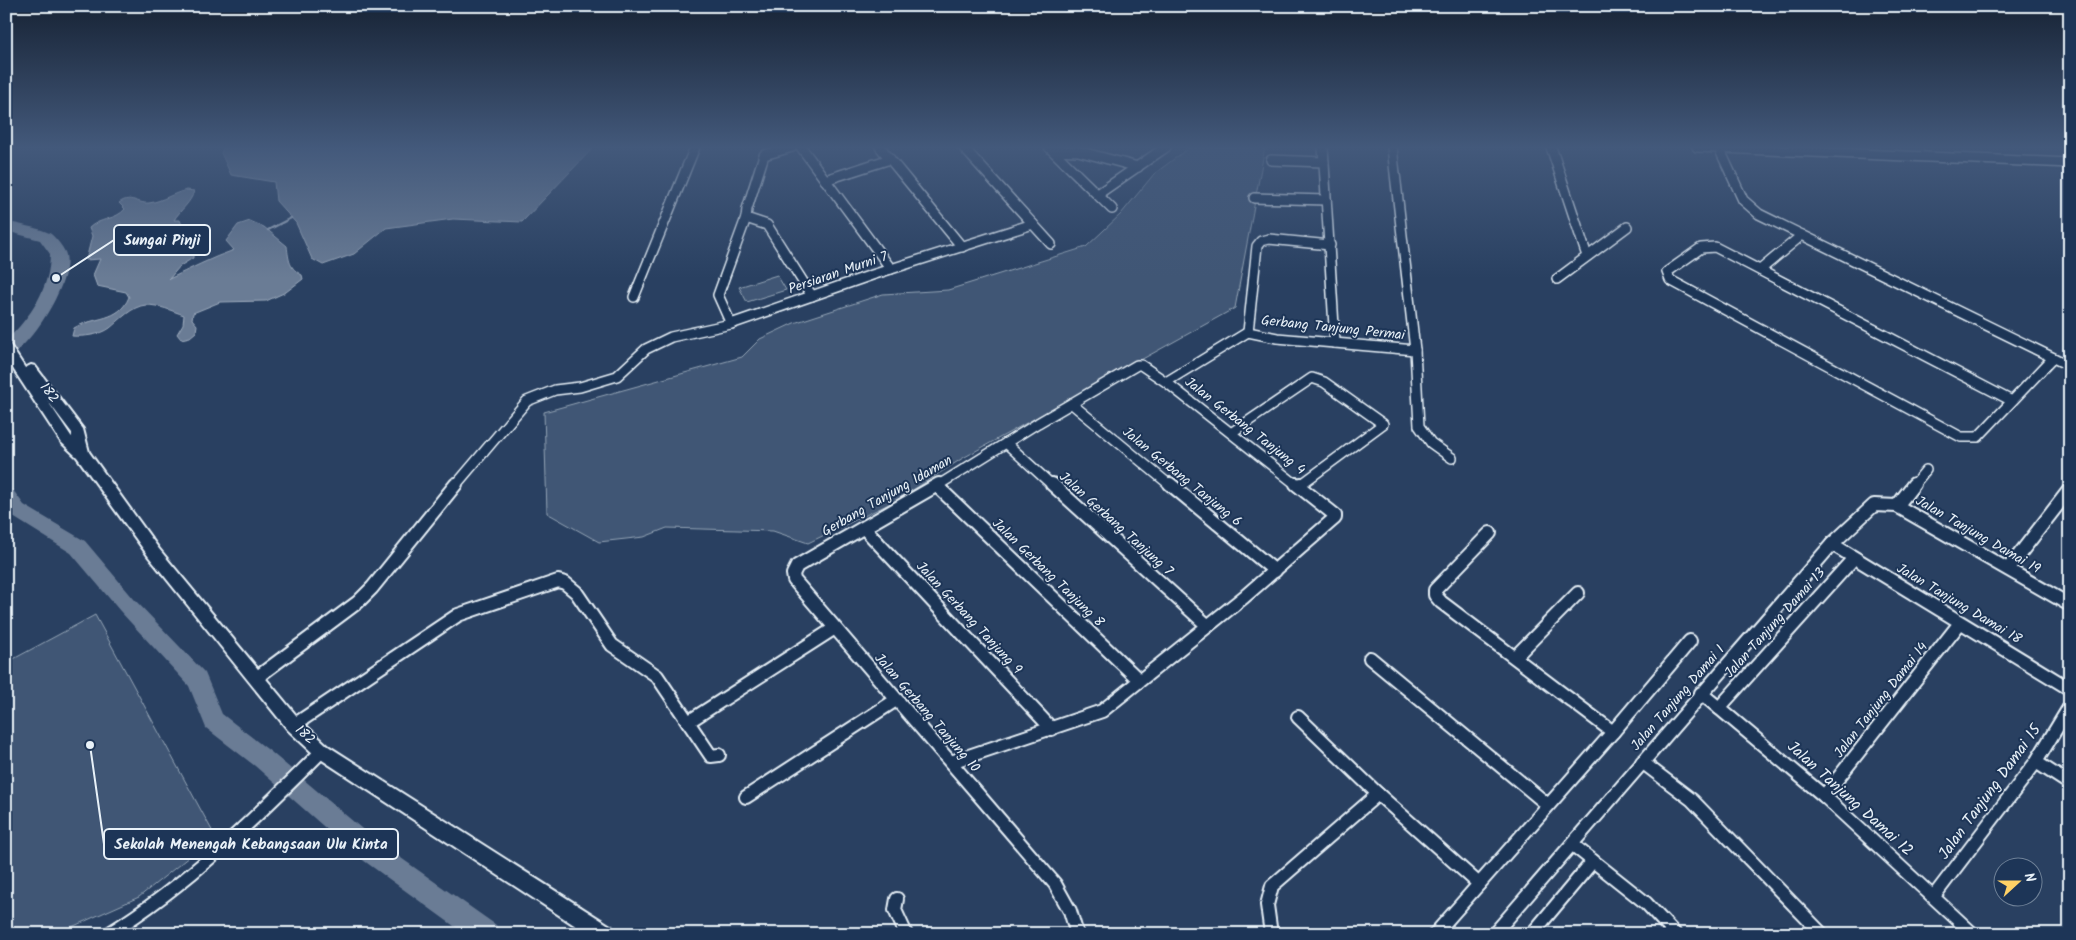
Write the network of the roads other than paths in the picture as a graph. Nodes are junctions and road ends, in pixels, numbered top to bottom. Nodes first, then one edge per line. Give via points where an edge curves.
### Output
1 (677, 191) edge
2 (753, 191) edge
3 (833, 191) edge
4 (916, 191) edge
5 (1003, 191) edge
6 (1095, 191) edge
7 (1103, 191) edge
8 (1326, 191) edge
9 (1397, 191) edge
10 (1565, 191) edge
11 (1739, 191) edge
12 (1098, 194) junction
13 (1254, 198) dead end
14 (1326, 200) junction
15 (1112, 209) dead end
16 (746, 213) junction
17 (1033, 224) junction
18 (1627, 227) dead end
19 (1802, 235) junction
20 (1051, 244) dead end
21 (1330, 245) junction
22 (962, 247) junction
23 (1587, 256) junction
24 (891, 268) junction
25 (1760, 270) junction
26 (1557, 279) dead end
27 (812, 296) junction
28 (634, 297) dead end
29 (731, 324) junction
30 (1248, 332) junction
31 (7, 341) edge
32 (1335, 343) junction
33 (1415, 350) junction
34 (2053, 358) junction
35 (1135, 366) joint
36 (2070, 366) edge
37 (1166, 382) junction
38 (2012, 401) junction
39 (1072, 404) junction
40 (1231, 433) junction
41 (1006, 443) junction
42 (1452, 458) dead end
43 (1926, 470) dead end
44 (937, 486) junction
45 (1299, 486) junction
46 (2070, 489) edge
47 (1897, 506) junction
48 (864, 528) junction
49 (1490, 533) dead end
50 (1832, 544) junction
51 (1854, 558) junction
52 (2008, 570) junction
53 (1275, 571) junction
54 (794, 580) joint
55 (1578, 593) dead end
56 (2070, 605) edge
57 (1960, 623) junction
58 (1208, 626) junction
59 (835, 628) junction
60 (1690, 640) dead end
61 (1515, 657) junction
62 (1370, 658) dead end
63 (256, 678) junction
64 (1139, 680) junction
65 (2070, 689) edge
66 (1701, 693) junction
67 (896, 700) junction
68 (2070, 706) edge
69 (1720, 708) junction
70 (1298, 717) dead end
71 (688, 722) junction
72 (294, 725) junction
73 (1052, 729) junction
74 (1613, 732) junction
75 (322, 751) junction
76 (719, 755) dead end
77 (951, 762) junction
78 (1642, 762) junction
79 (2036, 762) junction
80 (2070, 784) edge
81 (1378, 794) junction
82 (1824, 796) junction
83 (746, 797) dead end
84 (1548, 805) junction
85 (1573, 845) junction
86 (1593, 861) junction
87 (1479, 884) junction
88 (1934, 896) junction
89 (897, 899) dead end
90 (108, 934) edge
91 (605, 934) edge
92 (906, 934) edge
93 (1077, 934) edge
94 (1271, 934) edge
95 (1435, 934) edge
96 (1494, 934) edge
97 (1532, 934) edge
98 (1675, 934) edge
99 (1822, 934) edge
100 (1973, 934) edge

1 - 28 street
2 - 16 street
3 - 24 street
4 - 22 street
5 - 17 street
6 - 12 street
7 - 12 street
8 - 14 street
9 - 33 street
10 - 23 street
11 - 19 street via 1743,200 1759,214
12 - 15 street
13 - 14 street
14 - 21 street
16 - 27 street via 767,225
16 - 29 street via 718,295
17 - 20 street
17 - 22 street, Persiaran Murni 7
18 - 23 street
19 - 25 street
19 - 34 street
21 - 30 street via 1268,240 1257,246
21 - 32 street
22 - 24 street, Persiaran Murni 7
23 - 26 street
24 - 27 street, Persiaran Murni 7
25 - 38 street
25 - 38 street via 1715,247 1703,247 1667,274 1670,280 1957,436 1978,437
27 - 29 street, Persiaran Murni 7
29 - 63 street, Persiaran Murni 7 via 671,337 651,346 617,376 580,387 545,392 527,401 372,588
30 - 32 street, Gerbang Tanjung Permai
30 - 37 street
31 - 63 street, 182 via 66,439 82,453 154,553
32 - 33 street, Gerbang Tanjung Permai
33 - 42 street via 1419,426 1430,443
34 - 36 street
34 - 38 street
35 - 37 street, Jalan Gerbang Tanjung 4 via 1141,365
35 - 39 street, Gerbang Tanjung Idaman
37 - 40 street, Jalan Gerbang Tanjung 4
39 - 41 street, Gerbang Tanjung Idaman
39 - 53 street, Jalan Gerbang Tanjung 6
40 - 45 street, Jalan Gerbang Tanjung 4
40 - 45 street via 1309,378 1324,382 1383,424
41 - 44 street, Gerbang Tanjung Idaman
41 - 58 street, Jalan Gerbang Tanjung 7
43 - 47 street
44 - 48 street, Gerbang Tanjung Idaman
44 - 64 street, Jalan Gerbang Tanjung 8
45 - 53 street, Jalan Gerbang Tanjung 4 via 1335,518
46 - 52 street
47 - 50 street, Jalan Tanjung Damai 1 via 1874,505
47 - 52 street, Jalan Tanjung Damai 19
48 - 54 street, Gerbang Tanjung Idaman via 797,566
48 - 73 street, Jalan Gerbang Tanjung 9
49 - 61 street via 1435,592 1441,602
50 - 51 street, Jalan Tanjung Damai 18
50 - 66 street, Jalan Tanjung Damai 1
51 - 57 street, Jalan Tanjung Damai 18
51 - 69 street, Jalan Tanjung Damai 13
52 - 56 street, Jalan Tanjung Damai 19
53 - 58 street
54 - 59 street, Jalan Gerbang Tanjung 10
55 - 61 street
57 - 65 street, Jalan Tanjung Damai 18
57 - 82 street, Jalan Tanjung Damai 14
58 - 64 street
59 - 67 street, Jalan Gerbang Tanjung 10
59 - 71 street
60 - 74 street
61 - 74 street
62 - 84 street
63 - 72 street, 182
64 - 73 street via 1102,710
66 - 69 street, Jalan Tanjung Damai 12
66 - 78 street, Jalan Tanjung Damai 1
67 - 77 street, Jalan Gerbang Tanjung 10
67 - 83 street
68 - 79 street, Jalan Tanjung Damai 15
69 - 82 street, Jalan Tanjung Damai 12
70 - 81 street
71 - 72 street via 657,676 620,654 568,584 554,582 458,615
71 - 76 street via 711,756
72 - 75 street, 182
73 - 77 street
74 - 84 street
75 - 90 street via 168,895
75 - 91 street, 182
77 - 93 street, Jalan Gerbang Tanjung 10 via 1055,884 1070,911
78 - 85 street, Jalan Tanjung Damai 1
78 - 99 street via 1692,800
79 - 80 street
79 - 88 street, Jalan Tanjung Damai 15
81 - 87 street
81 - 94 street via 1272,886 1267,905
82 - 88 street, Jalan Tanjung Damai 12
84 - 87 street
85 - 86 street
85 - 96 street, Jalan Tanjung Damai 1
86 - 97 street
86 - 98 street via 1646,903
87 - 95 street
88 - 100 street, Jalan Tanjung Damai 12
89 - 92 street via 895,910

